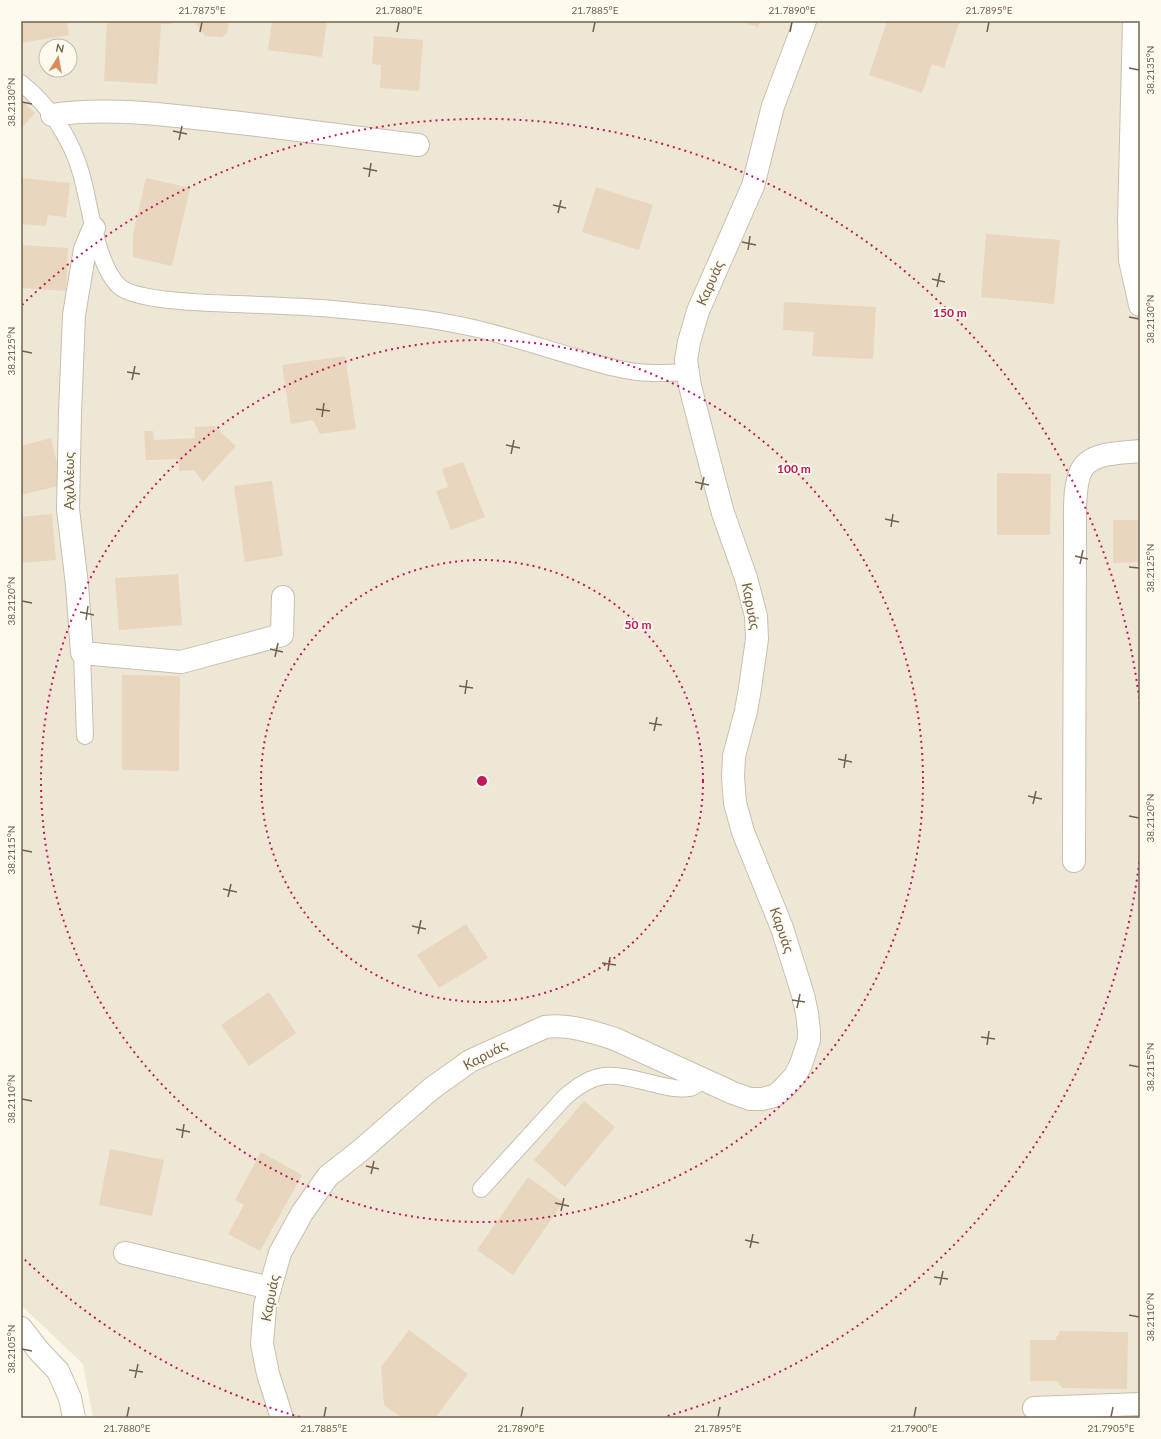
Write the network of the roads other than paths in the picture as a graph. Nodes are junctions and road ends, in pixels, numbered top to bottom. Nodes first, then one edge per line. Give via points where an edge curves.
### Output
1 (805, 21) edge
2 (1134, 21) edge
3 (21, 83) edge
4 (52, 115) junction
5 (418, 145) dead end
6 (94, 228) junction
7 (1140, 305) edge
8 (687, 372) junction
9 (1140, 451) edge
10 (283, 597) dead end
11 (82, 653) junction
12 (86, 736) dead end
13 (1074, 861) dead end
14 (701, 1079) junction
15 (481, 1189) dead end
16 (125, 1253) dead end
17 (270, 1288) junction
18 (21, 1328) edge
19 (1140, 1404) edge
20 (1034, 1408) dead end
21 (74, 1418) edge
22 (282, 1418) edge

1 - 8 main road, Καρυάς via 773,106 753,186 695,319 687,350
2 - 7 main road via 1129,222 1130,260
3 - 4 lane
4 - 5 main road via 108,112 180,116
4 - 6 lane via 76,157
6 - 8 lane via 112,278 128,292 135,294 191,302 303,307 414,317 482,330 622,370 649,373
6 - 11 main road, Αχιλλέως via 84,249 75,308 70,413 68,509
8 - 14 main road, Καρυάς via 723,513 746,578 756,616 757,639 750,688 734,756 735,803 743,832 782,928 803,995 809,1032 805,1053 795,1076 774,1096 750,1099
9 - 13 main road via 1100,457 1086,464 1081,471 1077,489 1074,528
10 - 11 main road via 282,635 181,662
11 - 12 lane, Αχιλλέως
14 - 15 lane via 694,1086 682,1088 604,1076 583,1083 564,1098
14 - 17 main road, Καρυάς via 615,1039 556,1025 545,1026 470,1061 431,1089 328,1176 302,1213 280,1253
16 - 17 main road
17 - 22 main road, Καρυάς via 262,1344 268,1374
18 - 21 main road via 58,1371 70,1398
19 - 20 main road

